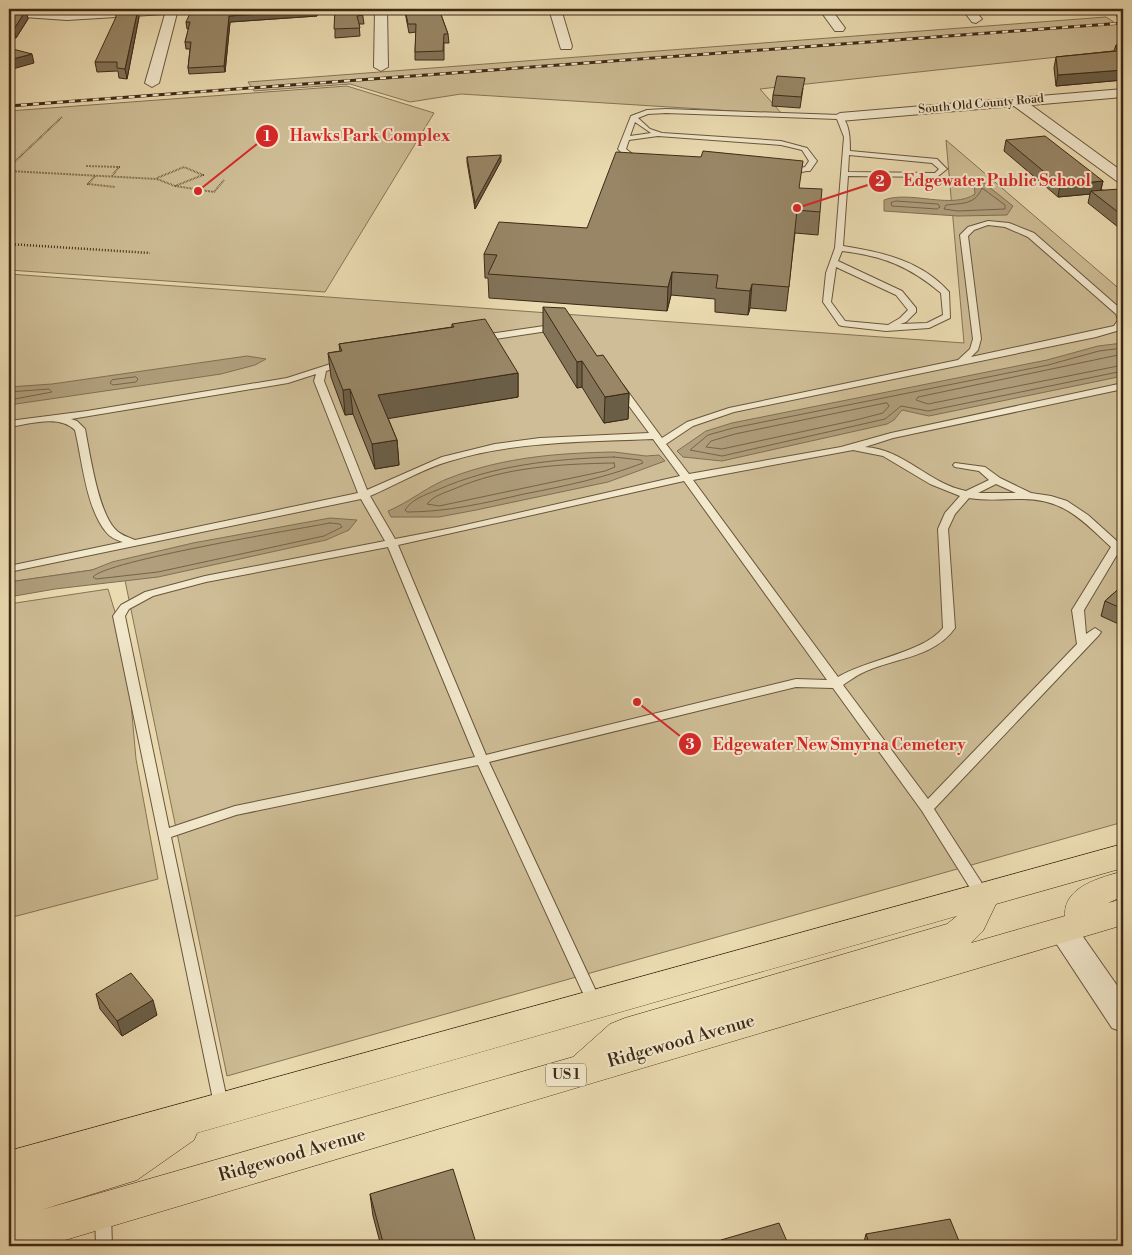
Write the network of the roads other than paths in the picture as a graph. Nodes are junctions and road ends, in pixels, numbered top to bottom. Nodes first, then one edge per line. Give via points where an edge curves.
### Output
1 (187, 9) edge
2 (382, 9) edge
3 (555, 9) edge
4 (825, 9) edge
5 (968, 9) edge
6 (1123, 9) edge
7 (172, 10) edge
8 (9, 12) edge
9 (1123, 16) edge
10 (976, 19) dead end
11 (839, 28) dead end
12 (566, 46) dead end
13 (381, 67) dead end
14 (152, 83) dead end
15 (1123, 93) edge
16 (1016, 101) junction
17 (633, 117) junction
18 (840, 117) junction
19 (660, 135) junction
20 (626, 138) junction
21 (846, 153) junction
22 (880, 165) junction
23 (843, 174) junction
24 (1123, 179) edge
25 (839, 248) junction
26 (835, 262) junction
27 (570, 328) edge
28 (886, 328) junction
29 (468, 340) edge
30 (352, 360) edge
31 (962, 361) junction
32 (320, 376) junction
33 (616, 382) edge
34 (1123, 386) edge
35 (99, 412) junction
36 (57, 418) junction
37 (9, 424) edge
38 (80, 429) junction
39 (658, 440) junction
40 (842, 450) junction
41 (958, 465) dead end
42 (686, 478) junction
43 (996, 480) junction
44 (364, 495) junction
45 (966, 495) junction
46 (1037, 498) junction
47 (133, 542) junction
48 (392, 543) junction
49 (1120, 544) edge
50 (9, 569) edge
51 (1095, 632) dead end
52 (1082, 644) junction
53 (836, 684) junction
54 (482, 760) junction
55 (927, 808) junction
56 (164, 835) junction
57 (1123, 856) edge
58 (1123, 884) edge
59 (982, 895) junction
60 (1123, 912) edge
61 (1072, 926) junction
62 (595, 1004) junction
63 (1123, 1019) edge
64 (581, 1070) junction
65 (208, 1113) junction
66 (9, 1169) edge
67 (9, 1202) edge
68 (102, 1211) junction
69 (9, 1238) edge
70 (104, 1246) edge

1 - 7 street
2 - 13 street
3 - 12 street
4 - 11 street
5 - 10 street
6 - 9 street
7 - 8 street via 67,16
7 - 14 street
15 - 16 street, South Old County Road
16 - 18 street, South Old County Road
16 - 24 street
17 - 18 lane via 666,111
17 - 19 lane
17 - 20 lane
18 - 21 lane via 847,137
19 - 20 lane
19 - 20 lane via 781,143 805,149 813,161 807,169 785,173 649,164 632,158 622,149
21 - 22 lane
21 - 23 lane
22 - 22 lane via 937,175 943,169 934,161
22 - 23 lane
23 - 25 lane
25 - 26 lane
25 - 28 lane via 880,253 923,272 945,292 947,316 929,325
26 - 28 lane via 830,274 827,302 842,323
26 - 28 lane via 899,293 913,310 903,320
27 - 29 lane via 546,327
30 - 32 lane
31 - 31 lane via 1096,334 1117,328 1122,320 1109,302 1032,235 1007,224 980,225 970,228 964,235 977,339 974,350
31 - 39 lane via 732,410 690,424
32 - 35 lane
32 - 44 lane
33 - 39 lane
34 - 40 lane via 900,434
35 - 36 lane
35 - 38 lane via 87,418
36 - 37 lane
36 - 38 lane via 74,423
38 - 47 lane via 97,501 108,528 115,535
39 - 42 lane
39 - 44 lane via 540,440 495,447 445,459
40 - 42 lane
40 - 45 lane via 863,448 893,455 927,479
41 - 43 lane via 982,468
42 - 48 lane
42 - 53 lane
43 - 45 lane
43 - 46 lane
44 - 47 lane
44 - 48 lane
45 - 46 lane
45 - 53 lane via 950,513 943,529 949,628 928,646 857,671
46 - 49 lane via 1061,502 1077,510
47 - 50 lane
48 - 54 lane
48 - 56 lane via 205,579 149,594 125,607 119,616
49 - 52 lane via 1078,610
51 - 52 lane
52 - 55 lane
53 - 54 lane via 796,683
53 - 55 lane
54 - 56 lane via 235,811
54 - 62 lane
55 - 59 lane
56 - 65 lane
57 - 59 main road
58 - 61 main road via 1087,899
59 - 62 main road
59 - 64 main road via 974,920 958,934 631,1032 609,1045
60 - 61 main road, Ridgewood Avenue / US 1
61 - 63 street
61 - 64 main road, Ridgewood Avenue / US 1
62 - 65 main road
64 - 68 main road, Ridgewood Avenue / US 1
65 - 66 main road
65 - 67 main road via 123,1168
68 - 69 main road, Ridgewood Avenue / US 1
68 - 70 lane

